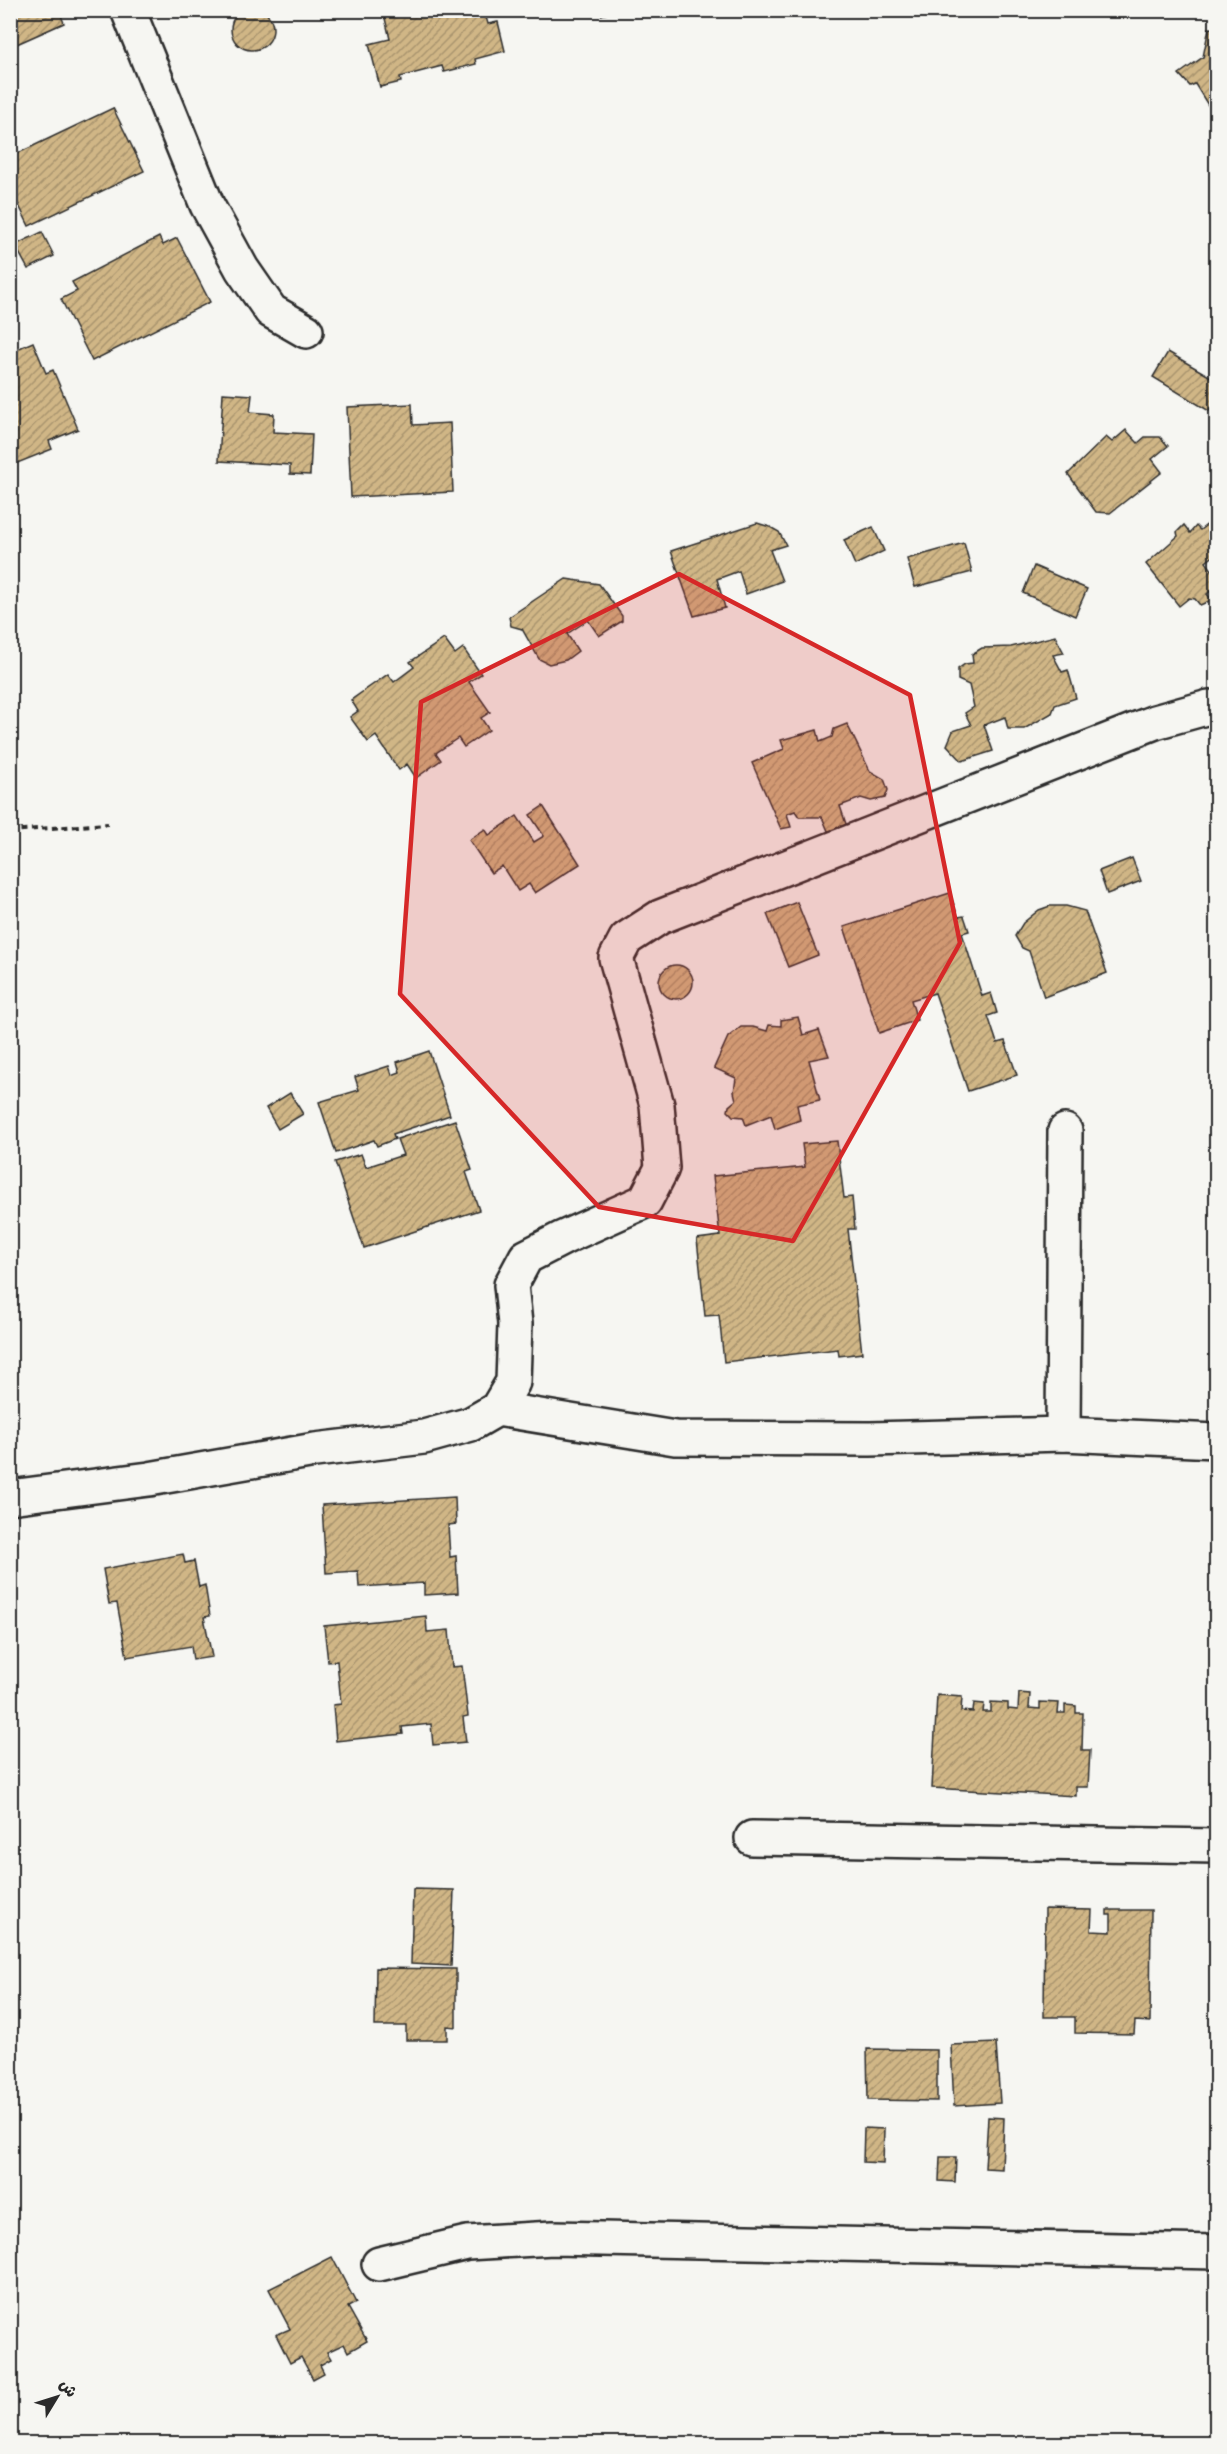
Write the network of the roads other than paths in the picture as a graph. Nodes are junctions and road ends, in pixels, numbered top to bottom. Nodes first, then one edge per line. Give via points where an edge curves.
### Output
1 (128, 10) edge
2 (306, 331) dead end
3 (1216, 708) edge
4 (1065, 1131) dead end
5 (497, 1409) junction
6 (1063, 1434) junction
7 (1216, 1441) edge
8 (10, 1497) edge
9 (753, 1838) dead end
10 (1216, 1846) edge
11 (1216, 2252) edge
12 (380, 2264) dead end

1 - 2 street via 207,205 242,270 271,311
3 - 5 street via 1155,722 660,917 626,939 616,958 657,1105 662,1168 645,1201 526,1257 511,1285 515,1324 513,1382
4 - 6 street
5 - 6 street via 675,1438 870,1439
5 - 8 street via 471,1425 424,1437
6 - 7 street
9 - 10 street
11 - 12 street via 553,2238 467,2243

